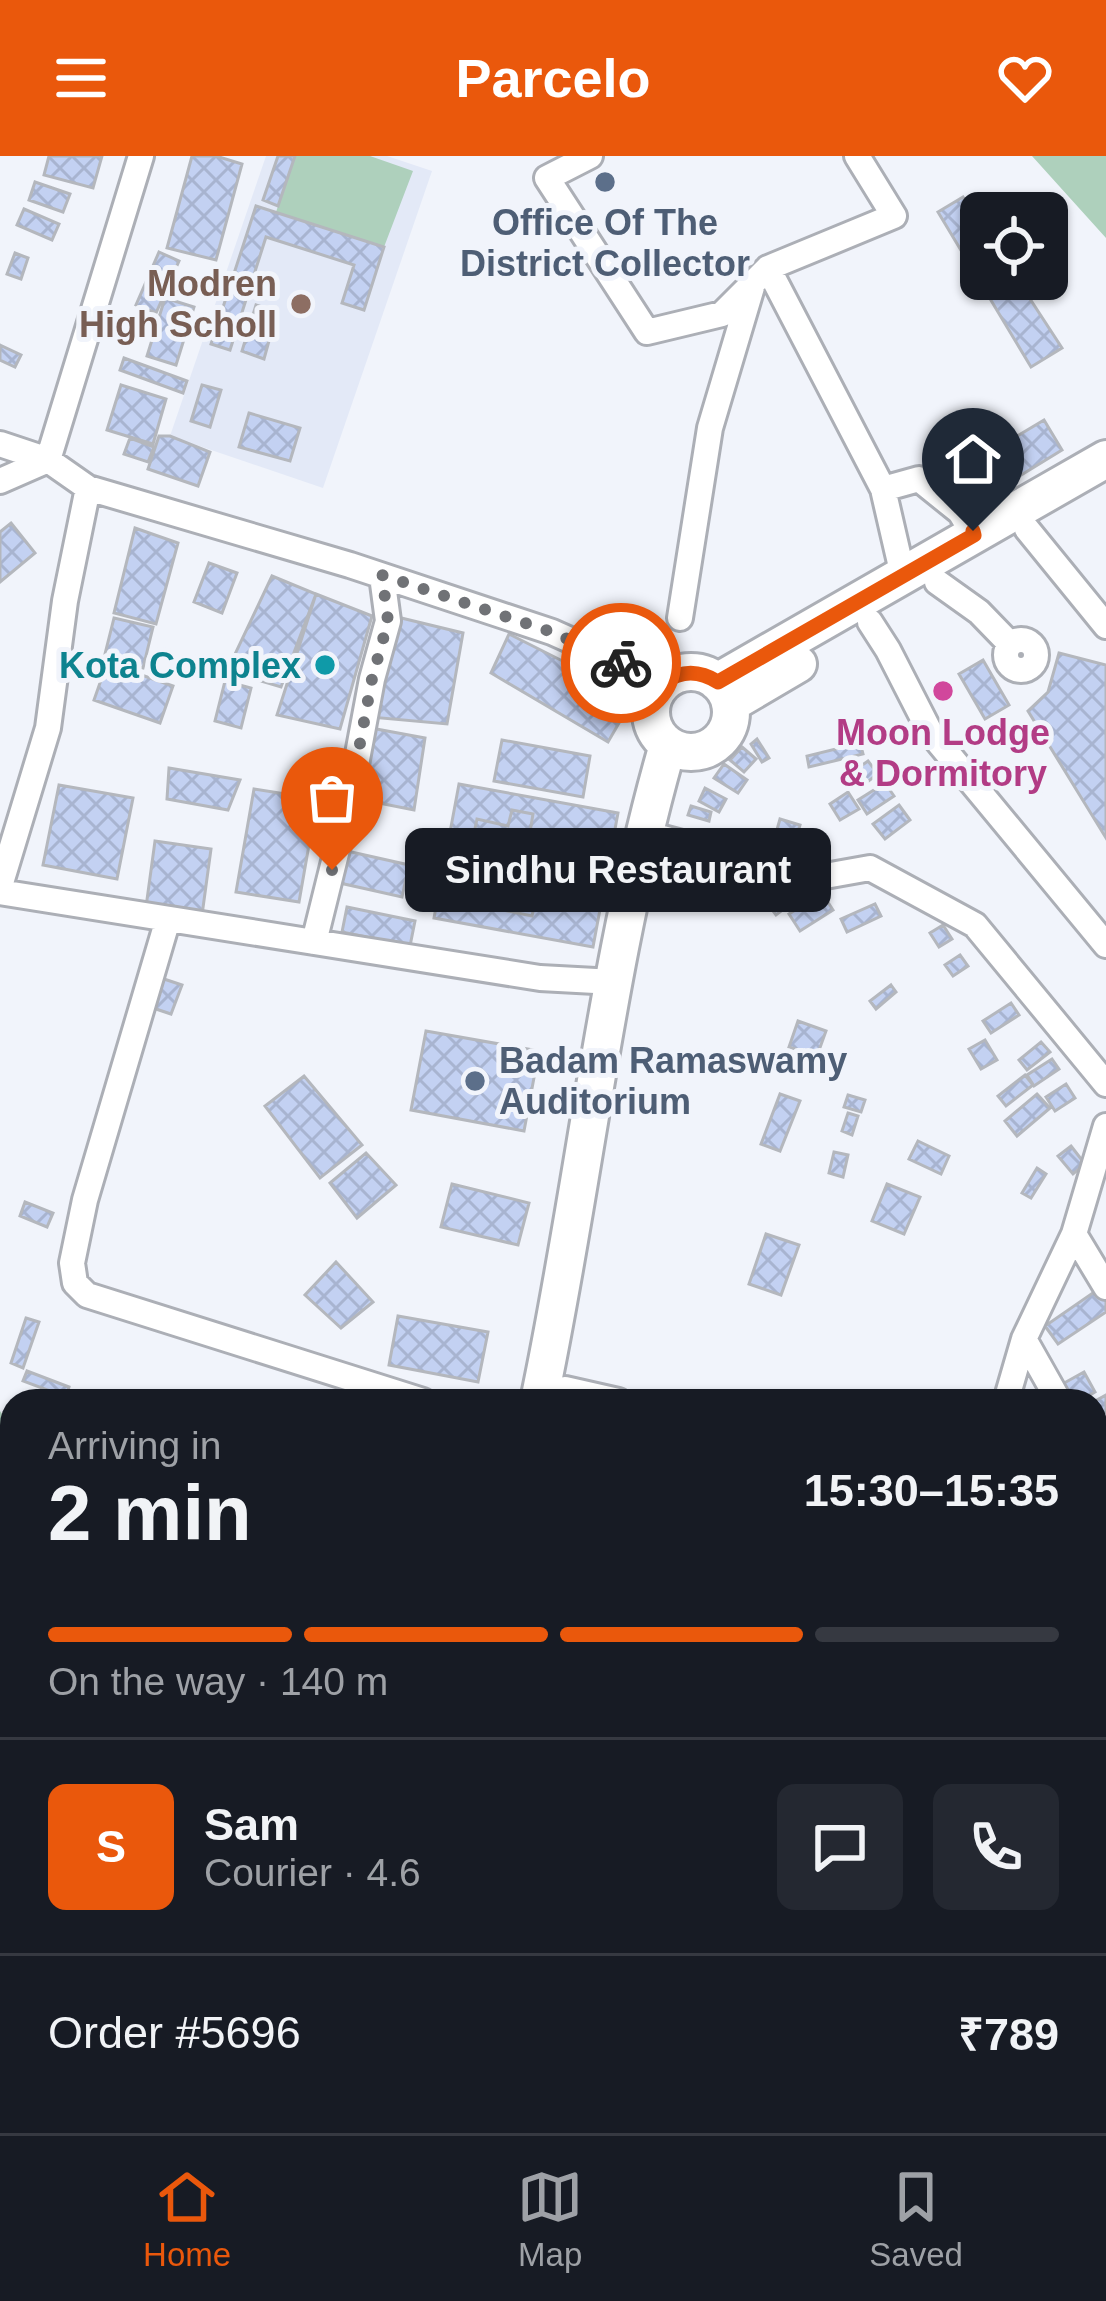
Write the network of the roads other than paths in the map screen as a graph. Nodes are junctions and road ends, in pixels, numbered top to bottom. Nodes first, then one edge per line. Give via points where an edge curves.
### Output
1 (141, 156) edge
2 (590, 156) edge
3 (856, 156) edge
4 (760, 276) junction
5 (0, 444) edge
6 (48, 460) junction
7 (1088, 467) edge
8 (0, 482) edge
9 (88, 488) junction
10 (883, 489) junction
11 (1027, 529) junction
12 (974, 535) junction
13 (382, 575) junction
14 (921, 578) junction
15 (680, 618) dead end
16 (870, 622) junction
17 (1106, 626) edge
18 (1010, 644) dead end
19 (664, 682) junction
20 (724, 693) junction
21 (676, 748) junction
22 (663, 838) junction
23 (0, 889) edge
24 (168, 919) junction
25 (314, 942) junction
26 (1106, 945) edge
27 (614, 982) junction
28 (1106, 1084) edge
29 (1106, 1126) edge
30 (1074, 1234) junction
31 (1106, 1287) edge
32 (1024, 1339) junction
33 (385, 1389) edge
34 (557, 1389) edge
35 (559, 1389) edge
36 (1009, 1389) edge
37 (1052, 1389) edge

1 - 6 street
2 - 4 street via 547,178 647,332 722,314
3 - 4 street via 894,216
4 - 10 street
4 - 15 street via 710,428
5 - 6 street
6 - 8 street
6 - 9 street
7 - 11 highway
7 - 12 highway
9 - 13 street
9 - 23 street via 49,728
10 - 12 street via 919,479 961,512
10 - 14 street via 901,568
11 - 14 highway
11 - 17 street
12 - 14 highway
13 - 19 street via 552,632
13 - 25 street via 388,621
14 - 16 highway
14 - 18 street via 979,612
14 - 20 highway
16 - 20 highway
16 - 26 street via 930,732
19 - 20 highway via 685,672 708,675
19 - 21 highway via 653,727
20 - 21 highway via 731,717 720,740 697,752
21 - 22 highway
21 - 27 highway via 646,822
22 - 28 street via 814,878 870,868 954,914 974,926
22 - 35 highway via 576,1341
23 - 24 street
24 - 25 street
24 - 33 street via 85,1200 72,1263 76,1283 87,1295
25 - 27 street via 540,979
27 - 34 highway via 571,1240
29 - 30 street
30 - 31 street
30 - 32 street
32 - 36 street
32 - 37 street

